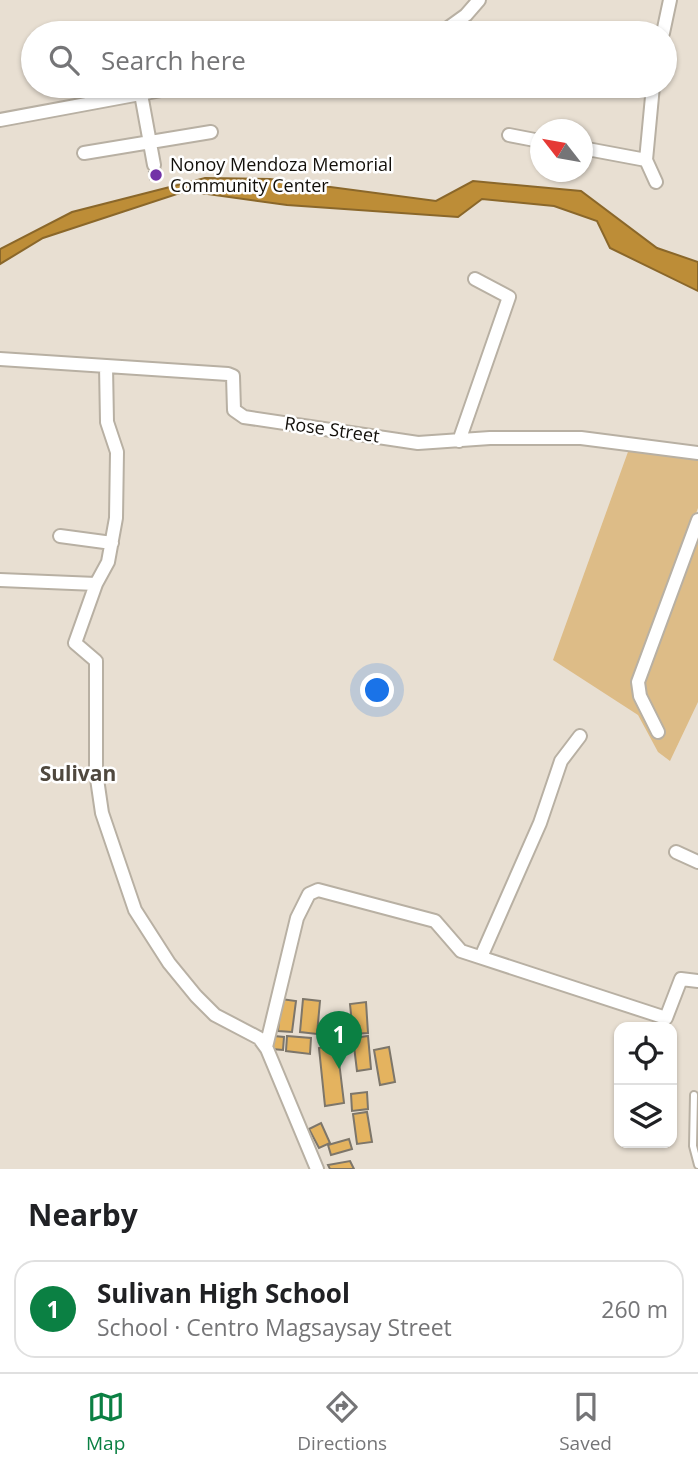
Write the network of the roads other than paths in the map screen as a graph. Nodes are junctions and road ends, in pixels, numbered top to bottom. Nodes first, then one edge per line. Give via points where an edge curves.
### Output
1 (479, 0) edge
2 (670, 0) edge
3 (458, 21) edge
4 (666, 21) edge
5 (119, 98) edge
6 (142, 98) edge
7 (652, 98) edge
8 (0, 120) edge
9 (211, 132) dead end
10 (509, 135) dead end
11 (530, 139) edge
12 (150, 142) junction
13 (593, 150) edge
14 (83, 153) dead end
15 (646, 160) junction
16 (154, 165) dead end
17 (656, 182) dead end
18 (475, 279) dead end
19 (0, 359) edge
20 (106, 366) junction
21 (459, 441) junction
22 (698, 453) edge
23 (698, 520) edge
24 (60, 536) dead end
25 (112, 543) junction
26 (0, 580) edge
27 (96, 584) junction
28 (658, 732) dead end
29 (580, 736) dead end
30 (676, 852) dead end
31 (698, 862) edge
32 (481, 957) junction
33 (698, 981) edge
34 (266, 1047) junction
35 (694, 1095) dead end
36 (698, 1165) edge
37 (317, 1169) edge

1 - 3 street
2 - 4 street
5 - 8 street
6 - 12 street
7 - 15 street
9 - 12 street
10 - 11 street
12 - 14 street
12 - 16 street
13 - 15 street
15 - 17 street
18 - 21 street via 509,298
19 - 20 street, Rose Street
20 - 21 street, Rose Street via 228,373 233,376 234,410 244,417 418,443
20 - 25 street via 107,422 117,452
21 - 22 street, Rose Street via 581,438
23 - 28 street via 638,682
24 - 25 street
25 - 27 street
26 - 27 street
27 - 34 street via 75,643 96,660 96,772 102,813 135,910 196,996 215,1015
29 - 32 street via 561,761 540,823
30 - 31 street
32 - 33 street via 666,1018 681,979
32 - 34 street via 461,951 435,921 313,891 297,918
34 - 37 street
35 - 36 lane via 693,1146

